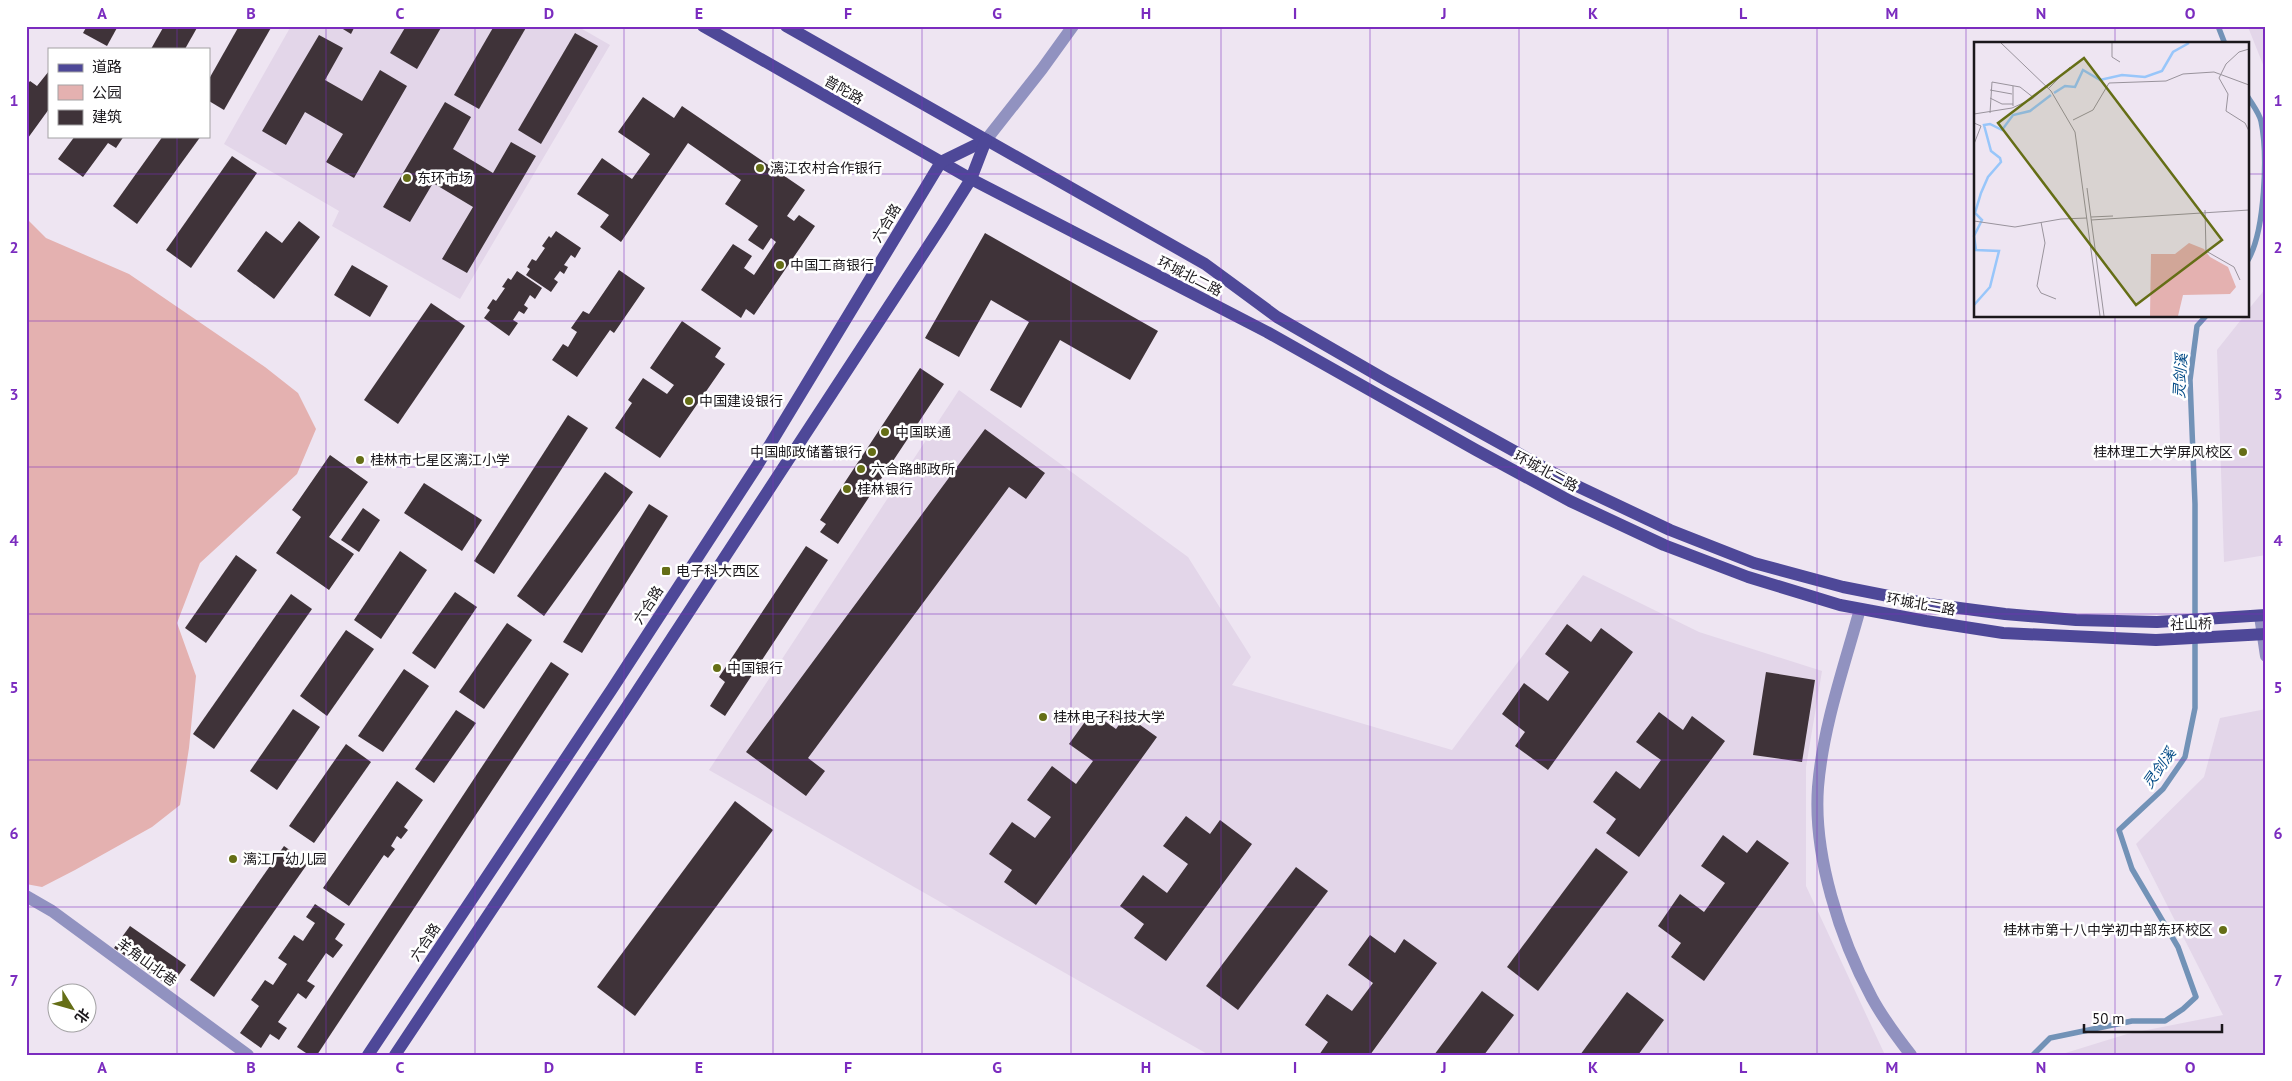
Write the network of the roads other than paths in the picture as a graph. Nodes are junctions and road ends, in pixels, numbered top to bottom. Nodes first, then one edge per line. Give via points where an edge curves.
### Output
1 (702, 26) edge
2 (786, 26) edge
3 (1073, 26) edge
4 (986, 140) junction
5 (941, 162) junction
6 (971, 179) junction
7 (1860, 609) junction
8 (2263, 615) edge
9 (2157, 622) joint
10 (2264, 634) edge
11 (2156, 640) joint
12 (2266, 656) edge
13 (26, 896) edge
14 (248, 1055) edge
15 (368, 1055) edge
16 (395, 1055) edge
17 (1911, 1055) edge

1 - 5 main road, 普陀路
2 - 4 main road, 普陀路
3 - 4 street
4 - 5 main road
4 - 6 main road
4 - 9 main road, 环城北二路 via 1204,264 1277,317 1411,394 1577,486 1670,530 1754,563 1842,587 1929,604 2076,620
5 - 6 main road, 普陀路
5 - 15 main road, 六合路 via 757,466
6 - 7 main road, 环城北二路 via 1267,332 1570,501 1664,545 1748,577
6 - 16 main road
7 - 11 main road, 环城北二路 via 2003,632
7 - 17 street via 1829,720 1818,787 1820,841 1847,942 1872,998
8 - 9 main road, 社山桥
8 - 10 street
10 - 11 main road, 社山桥
10 - 12 street
13 - 14 street, 羊角山北巷 via 52,911

